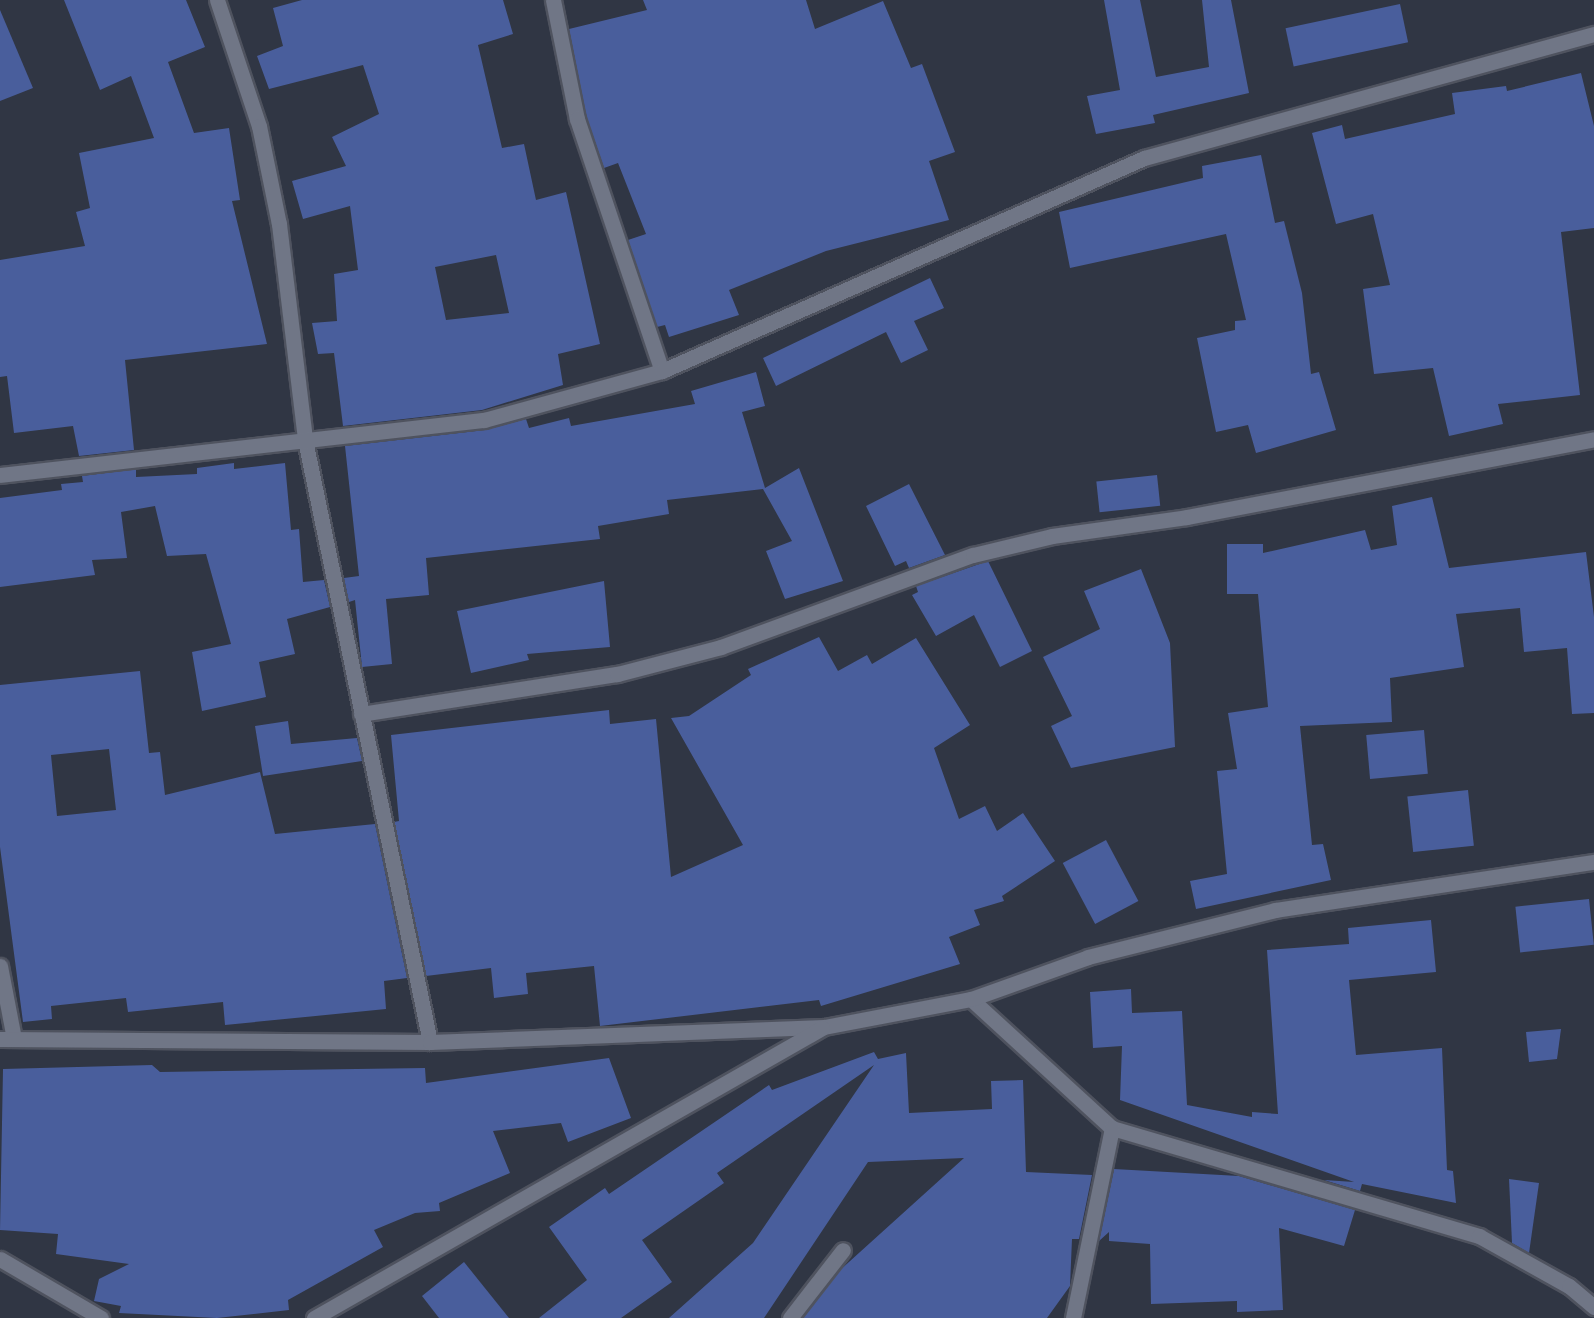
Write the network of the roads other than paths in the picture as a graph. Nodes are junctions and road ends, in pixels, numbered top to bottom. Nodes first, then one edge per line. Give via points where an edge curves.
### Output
1 (217, 0) edge
2 (553, 0) edge
3 (1594, 34) edge
4 (662, 371) junction
5 (1594, 439) edge
6 (305, 440) junction
7 (0, 475) edge
8 (362, 714) junction
9 (1594, 862) edge
10 (0, 966) edge
11 (971, 999) junction
12 (824, 1027) junction
13 (7, 1039) edge
14 (429, 1042) junction
15 (1112, 1128) junction
16 (843, 1250) dead end
17 (0, 1259) edge
18 (1594, 1307) edge
19 (101, 1318) edge
20 (314, 1318) edge
21 (790, 1318) edge
22 (1073, 1318) edge

1 - 6 street via 259,126 279,224
2 - 4 street via 577,119
3 - 4 street via 1144,158
4 - 6 street via 484,420
5 - 8 street via 1187,517 1052,536 973,555 721,647 617,674
6 - 7 street
6 - 8 street
8 - 14 street
9 - 11 street via 1275,910 1088,957
10 - 13 street
11 - 12 street
11 - 15 street
12 - 14 street
12 - 20 street
13 - 14 street
15 - 18 street via 1479,1236 1569,1286
15 - 22 street
16 - 21 street
17 - 19 street

